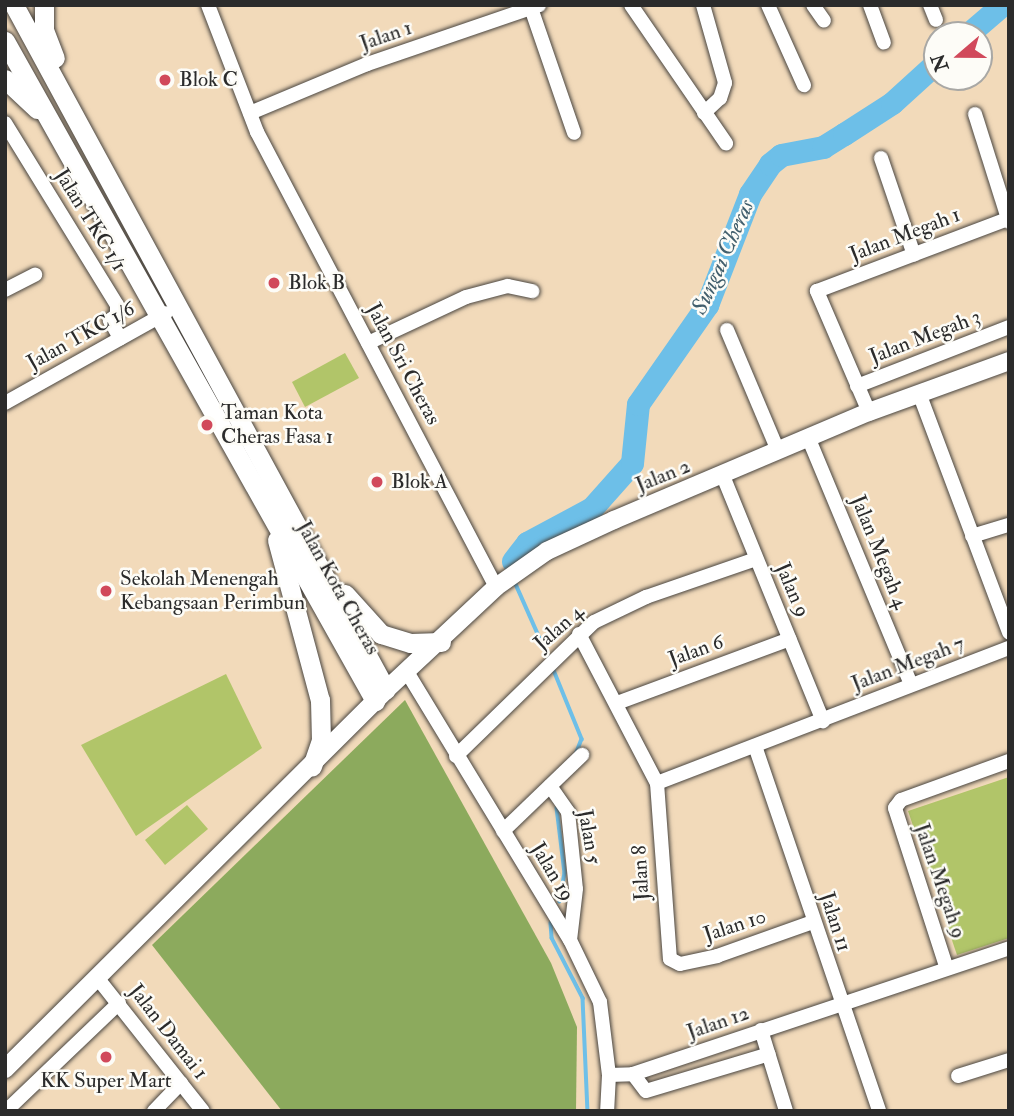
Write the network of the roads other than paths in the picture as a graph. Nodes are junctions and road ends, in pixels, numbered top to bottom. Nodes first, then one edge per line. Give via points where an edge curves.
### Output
1 (44, 5) edge
2 (208, 5) edge
3 (631, 5) edge
4 (704, 5) edge
5 (768, 5) edge
6 (813, 5) edge
7 (870, 5) edge
8 (930, 5) edge
9 (535, 7) edge
10 (16, 8) edge
11 (936, 20) dead end
12 (824, 21) dead end
13 (5, 41) edge
14 (884, 43) dead end
15 (5, 79) edge
16 (804, 85) dead end
17 (250, 113) junction
18 (705, 113) junction
19 (975, 114) dead end
20 (78, 121) junction
21 (5, 124) edge
22 (574, 132) dead end
23 (58, 133) junction
24 (726, 143) dead end
25 (881, 158) dead end
26 (1008, 220) edge
27 (914, 254) junction
28 (35, 275) dead end
29 (5, 290) edge
30 (532, 291) dead end
31 (178, 306) junction
32 (159, 316) junction
33 (1009, 327) edge
34 (727, 330) dead end
35 (121, 338) junction
36 (368, 344) junction
37 (1009, 361) edge
38 (857, 386) junction
39 (919, 393) junction
40 (5, 403) edge
41 (869, 412) junction
42 (808, 437) junction
43 (778, 451) junction
44 (723, 476) junction
45 (270, 514) junction
46 (1009, 525) edge
47 (972, 536) junction
48 (312, 552) junction
49 (756, 559) junction
50 (496, 587) junction
51 (1009, 633) edge
52 (579, 634) junction
53 (790, 639) junction
54 (441, 642) junction
55 (1009, 648) edge
56 (407, 672) junction
57 (911, 684) junction
58 (381, 696) junction
59 (617, 703) junction
60 (822, 721) junction
61 (755, 746) junction
62 (582, 755) dead end
63 (456, 756) junction
64 (1009, 761) edge
65 (312, 766) junction
66 (657, 783) junction
67 (550, 786) junction
68 (503, 831) junction
69 (813, 922) junction
70 (570, 940) junction
71 (1009, 948) edge
72 (670, 959) joint
73 (946, 966) junction
74 (99, 980) junction
75 (839, 1001) junction
76 (119, 1003) junction
77 (761, 1030) junction
78 (769, 1054) junction
79 (1009, 1060) edge
80 (5, 1069) edge
81 (633, 1074) junction
82 (609, 1075) junction
83 (958, 1076) dead end
84 (181, 1083) junction
85 (7, 1110) edge
86 (154, 1111) edge
87 (203, 1111) edge
88 (607, 1111) edge
89 (786, 1111) edge
90 (879, 1111) edge

1 - 20 main road via 44,30
2 - 17 street, Jalan Sri Cheras
3 - 18 street
4 - 18 street via 725,83 720,98
5 - 16 street
6 - 12 street
7 - 14 street
8 - 11 street
9 - 17 street, Jalan 1 via 367,64
9 - 22 street
10 - 20 main road, Jalan Kota Cheras
13 - 23 main road, Jalan Kota Cheras
15 - 23 main road
17 - 36 street, Jalan Sri Cheras
18 - 24 street
19 - 26 street
20 - 31 main road, Jalan Kota Cheras
21 - 35 street, Jalan TKC 1/1 via 117,305 117,315 110,320
23 - 32 main road, Jalan Kota Cheras
25 - 27 street
26 - 27 street, Jalan Megah 1
27 - 38 street, Jalan Megah 1 via 817,291
28 - 29 street
30 - 36 street via 508,286 489,290
31 - 32 street, Jalan TKC 1/6
31 - 48 main road, Jalan Kota Cheras
32 - 35 street, Jalan TKC 1/6
32 - 45 main road, Jalan Kota Cheras
33 - 38 street, Jalan Megah 3
34 - 43 street
35 - 40 street, Jalan TKC 1/6
36 - 50 street, Jalan Sri Cheras
37 - 39 street, Jalan 2
38 - 41 street
39 - 41 street, Jalan 2
39 - 47 street
41 - 42 street, Jalan 2
42 - 43 street, Jalan 2
42 - 57 street, Jalan Megah 4
43 - 44 street, Jalan 2
44 - 49 street, Jalan 9
44 - 50 street, Jalan 2 via 547,551
45 - 58 main road, Jalan Kota Cheras
45 - 65 main road via 320,700 321,740
46 - 47 street
47 - 51 street
48 - 54 main road via 382,634 411,643
48 - 58 main road, Jalan Kota Cheras
49 - 52 street, Jalan 4 via 646,597
49 - 53 street, Jalan 9
50 - 54 street, Jalan 2
52 - 59 street, Jalan 8
52 - 63 street, Jalan 4
53 - 59 street, Jalan 6
53 - 60 street, Jalan 9
54 - 56 street, Jalan 2
55 - 57 street, Jalan Megah 7
56 - 58 street, Jalan 2
56 - 63 street, Jalan 19
57 - 60 street, Jalan Megah 7
58 - 65 street
59 - 66 street, Jalan 8
60 - 61 street
61 - 66 street
61 - 69 street, Jalan 11
62 - 67 street
63 - 68 street, Jalan 19
64 - 73 street, Jalan Megah 9 via 901,800 895,808
65 - 74 street
66 - 72 street, Jalan 8
67 - 68 street
67 - 70 street, Jalan 5 via 568,812 576,888
68 - 70 street, Jalan 19
69 - 72 street, Jalan 10 via 717,956 680,964
69 - 75 street, Jalan 11
70 - 82 street, Jalan 19 via 600,1002
71 - 73 street, Jalan 12
73 - 75 street, Jalan 12
74 - 76 street, Jalan Damai 1
74 - 80 street
75 - 77 street, Jalan 12
75 - 90 street, Jalan 11
76 - 84 street, Jalan Damai 1
76 - 85 street
77 - 78 street
77 - 81 street, Jalan 12
78 - 81 street via 646,1091
78 - 89 street
79 - 83 street
81 - 82 street, Jalan 12
82 - 88 street, Jalan 19
84 - 86 street
84 - 87 street, Jalan Damai 1

